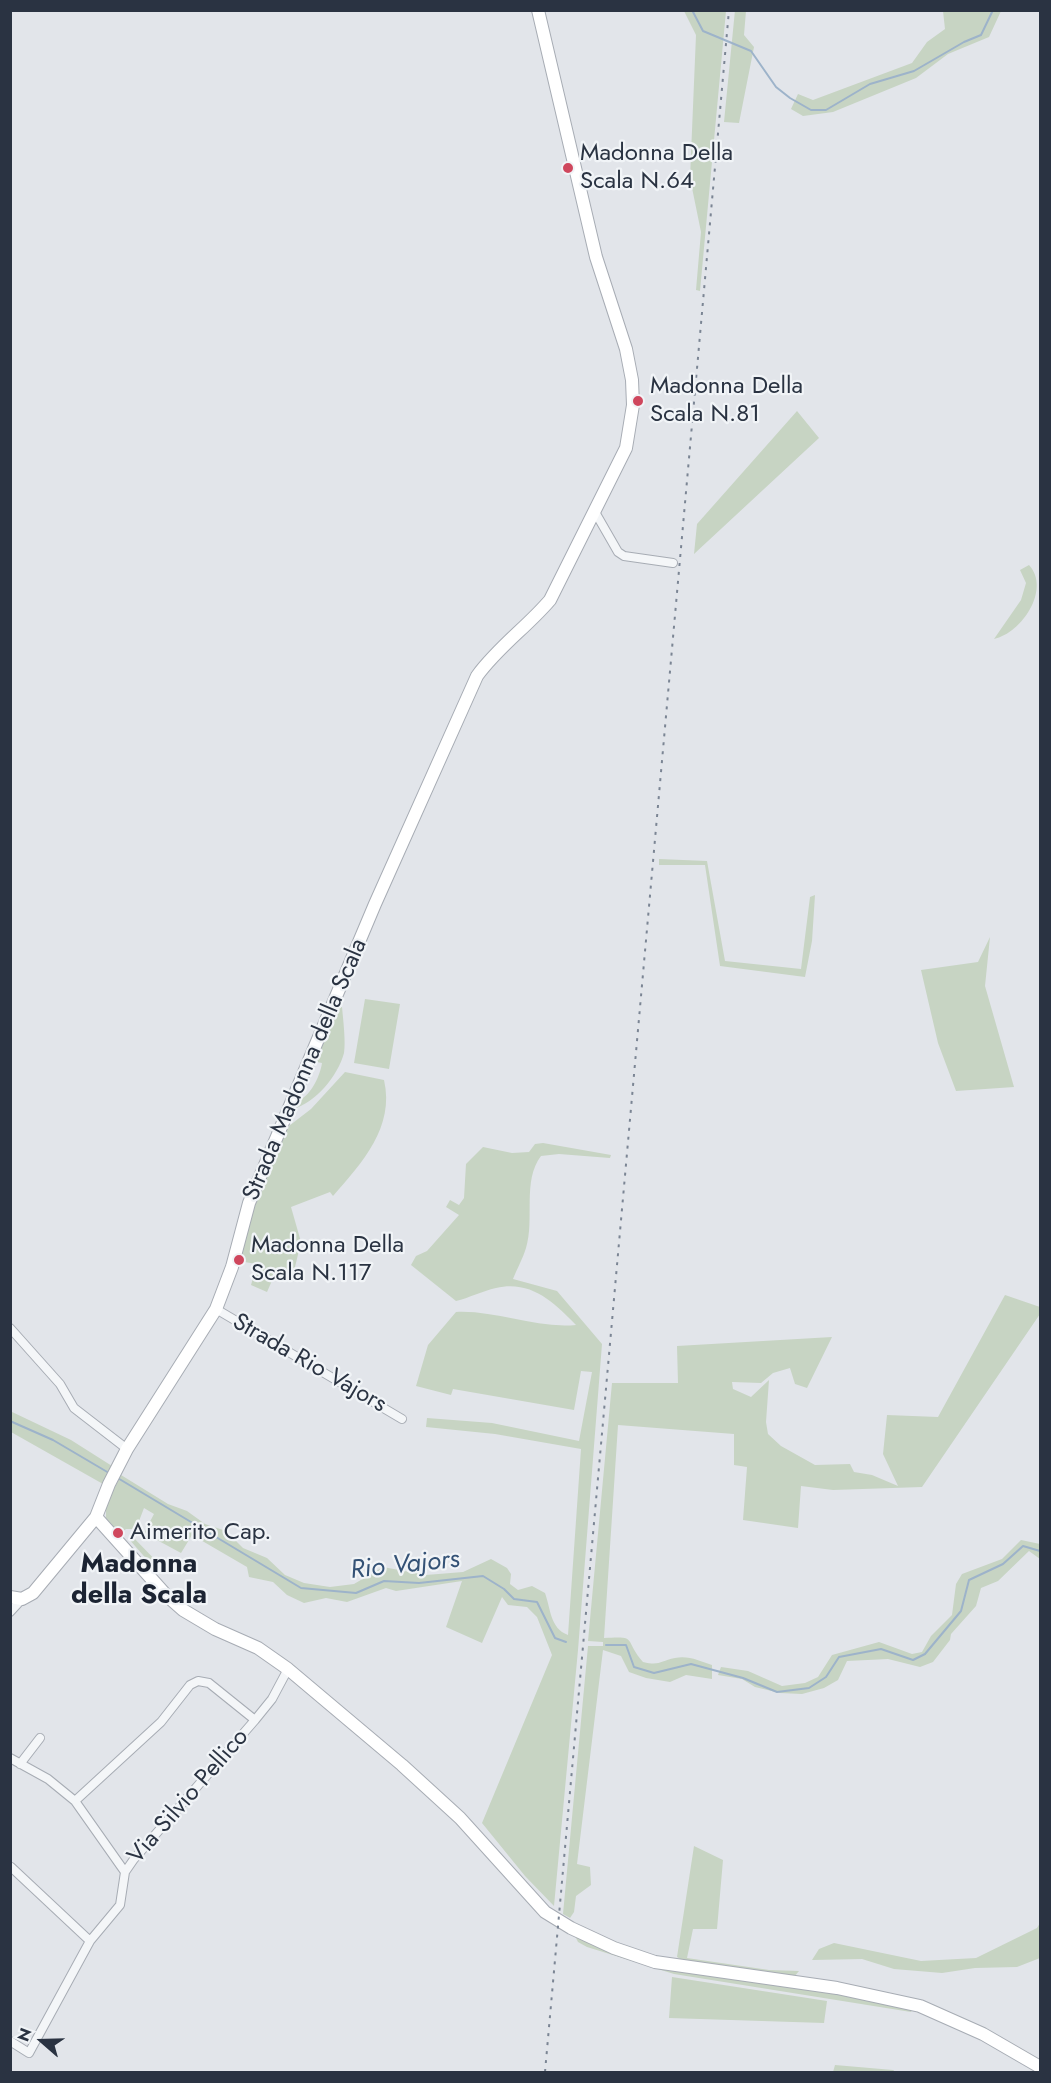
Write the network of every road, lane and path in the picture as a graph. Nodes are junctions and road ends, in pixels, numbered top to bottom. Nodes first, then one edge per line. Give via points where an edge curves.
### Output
1 (538, 10) edge
2 (595, 512) junction
3 (673, 563) dead end
4 (216, 1309) junction
5 (10, 1328) edge
6 (402, 1419) dead end
7 (127, 1449) junction
8 (96, 1517) junction
9 (16, 1598) edge
10 (10, 1612) edge
11 (288, 1669) junction
12 (255, 1720) junction
13 (40, 1738) dead end
14 (10, 1758) edge
15 (20, 1764) junction
16 (75, 1801) junction
17 (11, 1867) edge
18 (125, 1872) junction
19 (90, 1941) junction
20 (10, 2041) edge
21 (1041, 2067) edge

1 - 2 street, Strada Madonna della Scala via 590,234 632,380 633,405 626,448
2 - 3 street via 624,556
2 - 4 street, Strada Madonna della Scala via 550,600 489,659 477,676 257,1182
4 - 6 street, Strada Rio Vajors
4 - 7 street, Strada Madonna della Scala
5 - 7 street via 60,1384 74,1408
7 - 8 street, Strada Madonna della Scala
8 - 9 street, Strada Madonna della Scala via 33,1593
8 - 11 street via 183,1610 258,1648
9 - 10 street
11 - 12 street, Via Silvio Pellico
11 - 21 street via 460,1818 545,1912 586,1936 655,1962 837,1988 920,2006 983,2034
12 - 16 street via 209,1683 198,1681 190,1685 161,1722
12 - 18 street, Via Silvio Pellico
13 - 15 street
14 - 15 street
15 - 16 street via 48,1779
16 - 18 street
17 - 19 street
18 - 19 street, Via Silvio Pellico via 120,1905
19 - 20 street, Via Silvio Pellico via 29,2053

